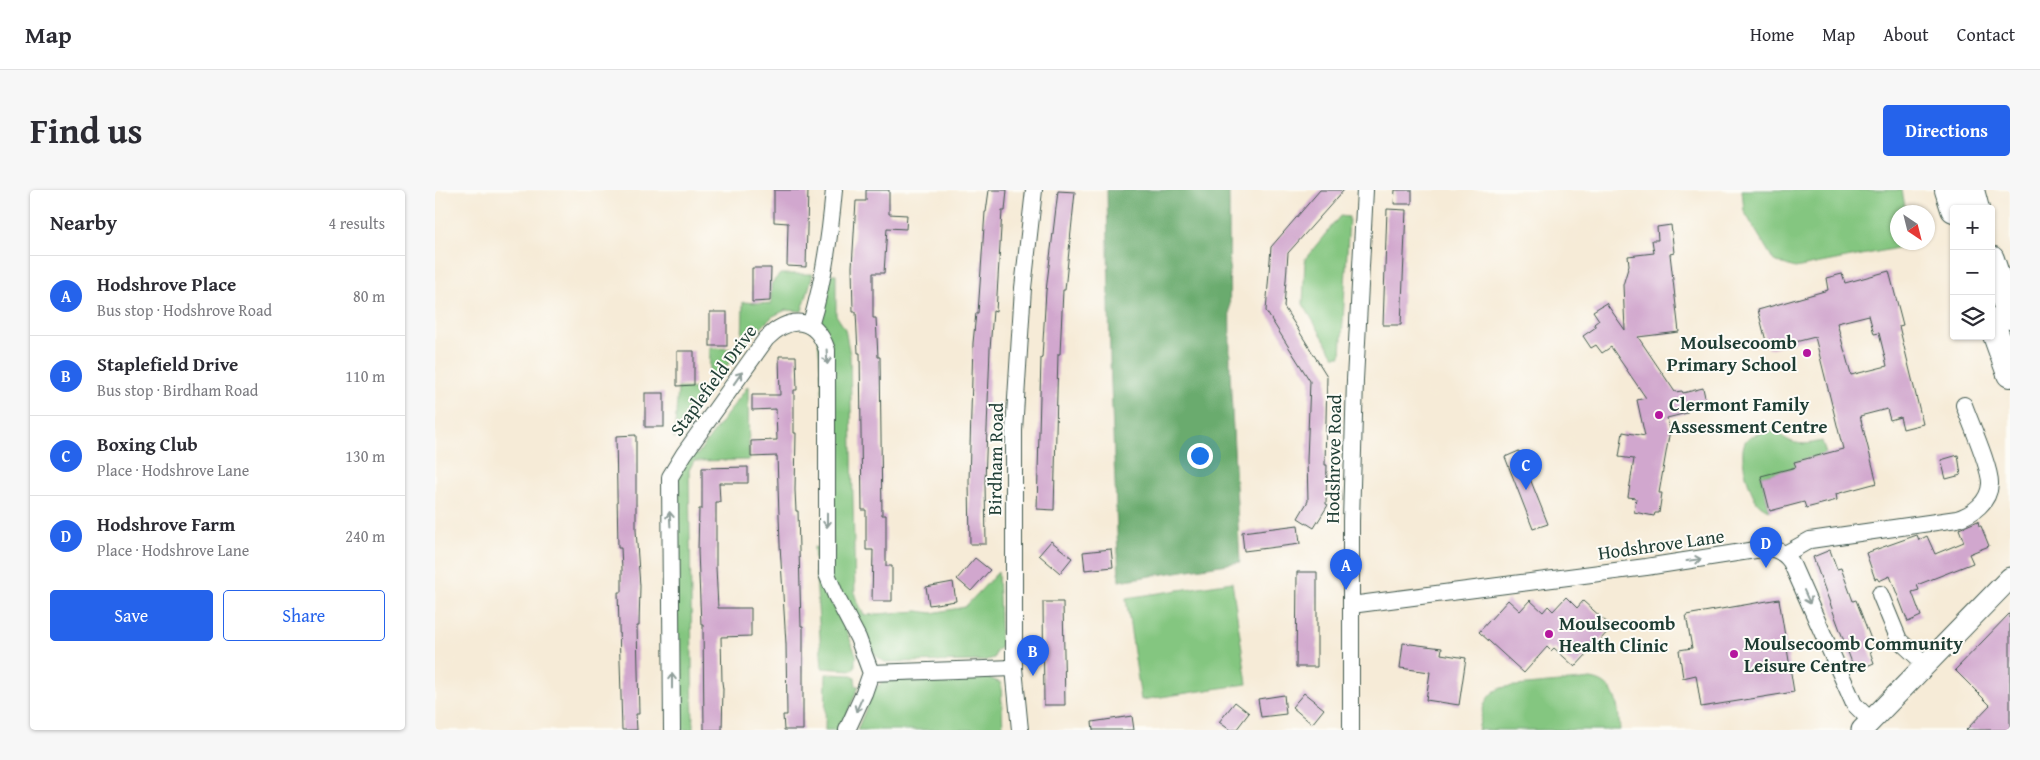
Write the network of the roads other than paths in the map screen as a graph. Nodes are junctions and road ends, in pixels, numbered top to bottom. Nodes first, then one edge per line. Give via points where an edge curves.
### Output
1 (834, 190) edge
2 (1034, 190) edge
3 (1365, 190) edge
4 (1948, 190) edge
5 (1971, 190) edge
6 (1953, 205) edge
7 (1976, 205) edge
8 (1995, 271) edge
9 (2010, 316) edge
10 (810, 326) junction
11 (1995, 332) edge
12 (2010, 374) edge
13 (1964, 406) dead end
14 (1785, 554) junction
15 (2010, 578) edge
16 (1880, 594) dead end
17 (1351, 605) junction
18 (1925, 664) junction
19 (1014, 668) junction
20 (871, 673) junction
21 (1866, 726) edge
22 (672, 730) edge
23 (847, 730) edge
24 (1019, 730) edge
25 (1351, 730) edge

1 - 10 street via 825,264
2 - 19 street, Birdham Road via 1023,288 1014,430
3 - 17 street, Hodshrove Road via 1355,380
4 - 6 main road
5 - 7 main road
8 - 9 main road
10 -> 20 street via 823,342 827,356 827,574
22 -> 10 street, Staplefield Drive via 670,477 766,339 783,325 797,322
11 - 12 main road
13 - 14 street via 1990,481 1986,496 1977,509 1957,519 1810,540
17 -> 14 street, Hodshrove Lane via 1768,548
14 -> 21 street
15 - 18 street
16 - 18 street via 1899,640
17 - 25 street, Hodshrove Road
18 - 21 street
19 - 20 street
19 - 24 street, Birdham Road
20 -> 23 street

